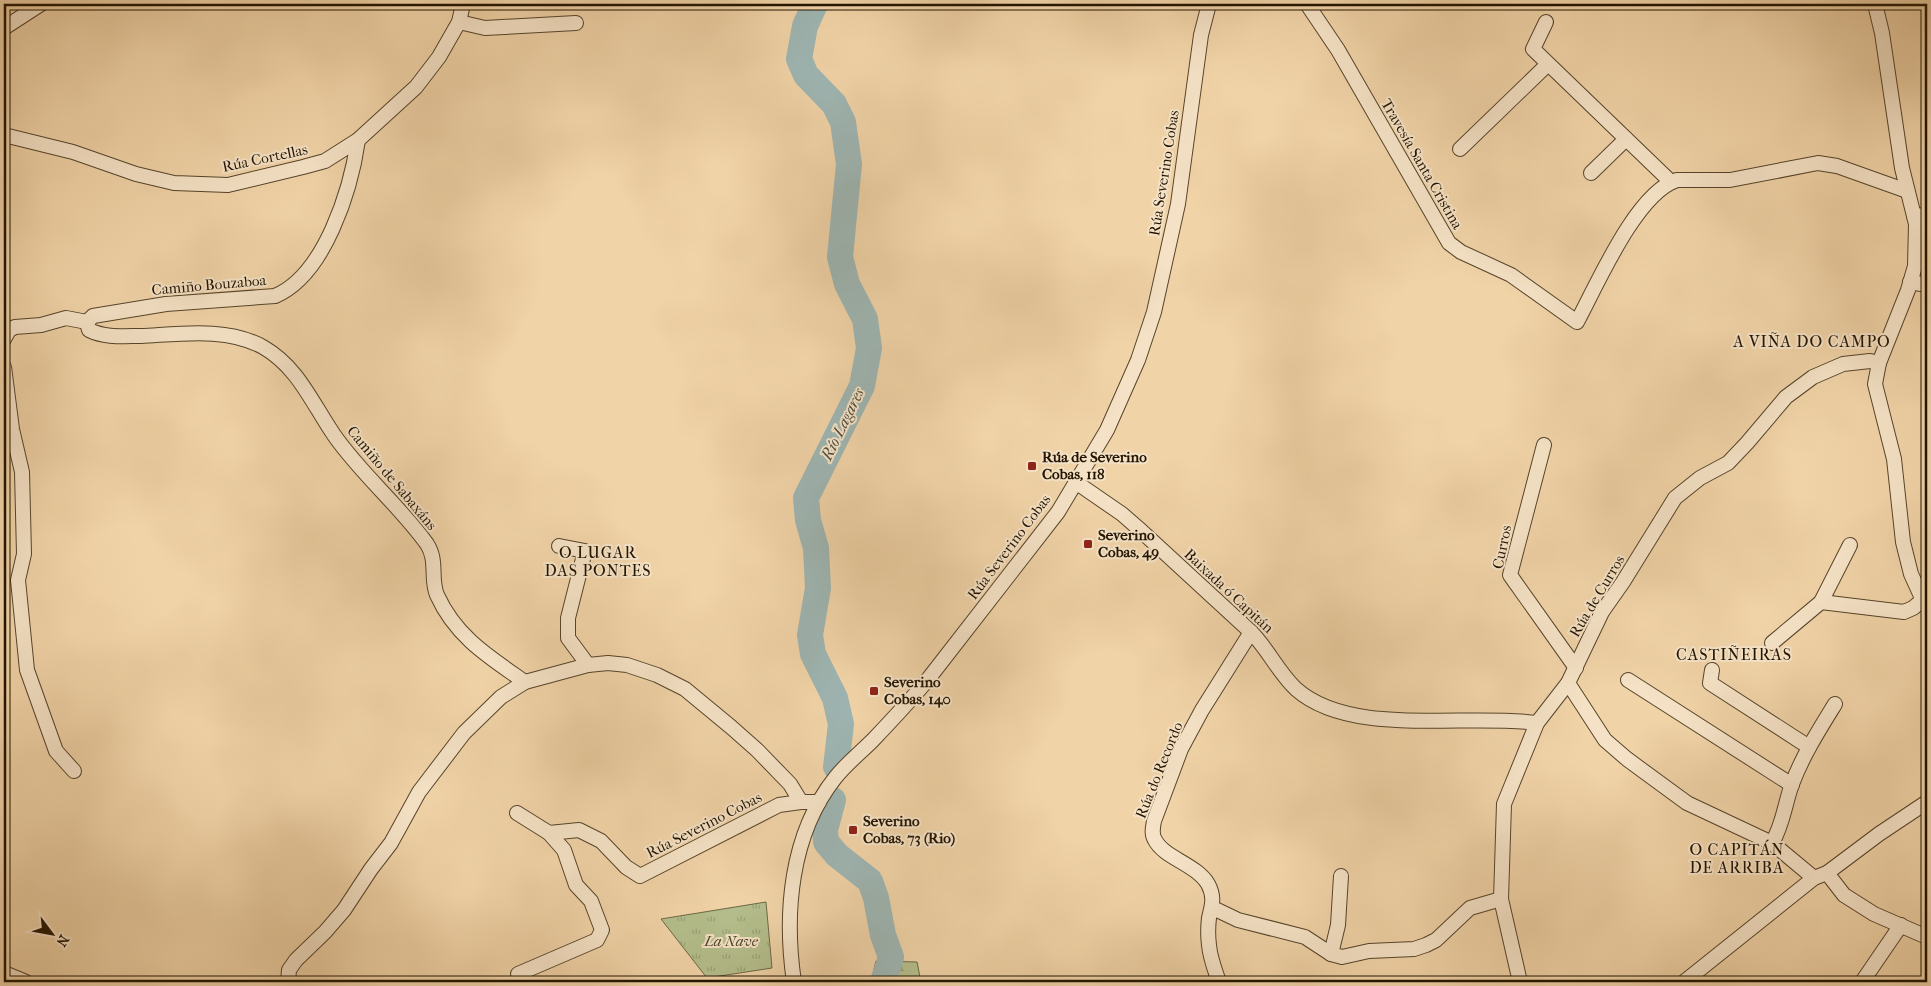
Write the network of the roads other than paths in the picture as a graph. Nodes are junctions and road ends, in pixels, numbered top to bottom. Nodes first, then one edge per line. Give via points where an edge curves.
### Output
1 (41, 4) edge
2 (463, 4) edge
3 (1208, 4) edge
4 (1306, 4) edge
5 (1875, 4) edge
6 (459, 22) junction
7 (1546, 22) dead end
8 (576, 23) dead end
9 (4, 28) edge
10 (1548, 64) junction
11 (4, 135) edge
12 (1626, 139) junction
13 (358, 140) junction
14 (1460, 149) dead end
15 (1591, 173) dead end
16 (1671, 182) junction
17 (1907, 191) junction
18 (1921, 216) edge
19 (1910, 282) junction
20 (1927, 285) edge
21 (87, 322) junction
22 (4, 340) edge
23 (1879, 363) junction
24 (4, 366) edge
25 (1544, 445) dead end
26 (1077, 483) junction
27 (1850, 545) dead end
28 (559, 546) dead end
29 (1925, 600) edge
30 (1821, 602) junction
31 (1251, 632) junction
32 (1772, 643) dead end
33 (588, 665) junction
34 (1576, 668) junction
35 (1712, 670) dead end
36 (1628, 680) dead end
37 (524, 682) junction
38 (1568, 683) junction
39 (1835, 704) dead end
40 (1536, 723) junction
41 (1809, 747) junction
42 (74, 772) dead end
43 (1792, 786) junction
44 (801, 802) junction
45 (819, 802) junction
46 (1927, 802) edge
47 (517, 813) dead end
48 (548, 832) junction
49 (1772, 842) junction
50 (1821, 875) junction
51 (1341, 876) dead end
52 (1501, 899) junction
53 (1213, 908) junction
54 (1901, 926) junction
55 (1927, 937) edge
56 (1332, 954) junction
57 (4, 973) edge
58 (518, 974) dead end
59 (26, 982) edge
60 (288, 982) edge
61 (794, 982) edge
62 (1219, 982) edge
63 (1520, 982) edge
64 (1684, 982) edge
65 (1862, 982) edge

1 - 9 street
2 - 6 street, Rúa Cortellas
3 - 26 street, Rúa Severino Cobas via 1178,204 1154,312 1138,360 1108,430
4 - 16 street, Travesía Santa Cristina via 1338,50 1449,243 1511,275 1576,322 1630,224 1645,203
5 - 17 street
6 - 8 street via 485,28
6 - 13 street, Rúa Cortellas via 439,57 416,87
7 - 10 street via 1533,49
10 - 12 street
10 - 14 street
11 - 13 street, Rúa Cortellas via 174,183 228,185 325,161
12 - 15 street
12 - 16 street
13 - 21 street, Camiño Bouzaboa via 356,159 336,225 310,266 286,291 275,296 166,304 93,316
16 - 17 street via 1730,180 1818,163 1837,166
17 - 18 street
18 - 19 street via 1916,224 1915,266
19 - 20 street
19 - 23 street
21 - 22 street, Camiño Bouzaboa via 66,318 41,325 15,327 9,330
21 - 37 street, Camiño de Sabaxáns via 89,330 98,334 210,333 238,338 256,343 279,358 298,377 345,451 413,525 429,548 435,567 437,594 454,624 476,647
23 - 29 street via 1874,384 1894,459 1903,542 1911,574
23 - 34 street, Rúa de Curros via 1843,364 1814,377 1786,398 1728,462 1675,498 1602,612
24 - 42 street via 12,429 22,472 24,554 18,580 27,670 56,751
25 - 34 street, Curros via 1510,575
26 - 31 street, Baixada ó Capitán via 1130,521
26 - 45 street, Rúa Severino Cobas via 909,703 835,777
27 - 30 street
28 - 33 street via 585,551 568,618 568,638
29 - 30 street via 1904,612
30 - 32 street
31 - 40 street, Baixada ó Capitán via 1296,689 1345,713 1384,720 1512,720
31 - 53 street, Rúa do Recordo via 1181,749 1152,832 1162,849 1203,877 1212,893
33 - 37 street
33 - 44 street via 628,666 657,675 685,689 757,750 790,784
34 - 38 street, Rúa de Curros
35 - 41 street via 1710,683
36 - 43 street
37 - 60 street via 501,697 464,733 419,792 391,844 344,910 296,960 289,970
38 - 40 street, Rúa de Curros
38 - 49 street via 1605,740 1621,755 1687,803
39 - 41 street
40 - 52 street, Rúa de Curros via 1504,804
41 - 43 street
43 - 49 street via 1778,833
44 - 45 street
44 - 48 street, Rúa Severino Cobas via 779,805 640,876 626,867 602,841 579,830
45 - 61 street, Rúa Severino Cobas via 800,849 793,880 789,935
46 - 50 street
47 - 48 street
48 - 58 street via 564,850 576,885 591,901 602,930 597,940
49 - 50 street
50 - 54 street via 1844,896
50 - 64 street
51 - 56 street via 1338,925
52 - 56 street via 1470,908 1436,940 1414,949 1369,951 1342,957
52 - 63 street, Rúa de Curros
53 - 56 street via 1238,920 1305,937
53 - 62 street, Rúa do Recordo via 1209,944
54 - 55 street
54 - 65 street
57 - 59 street

